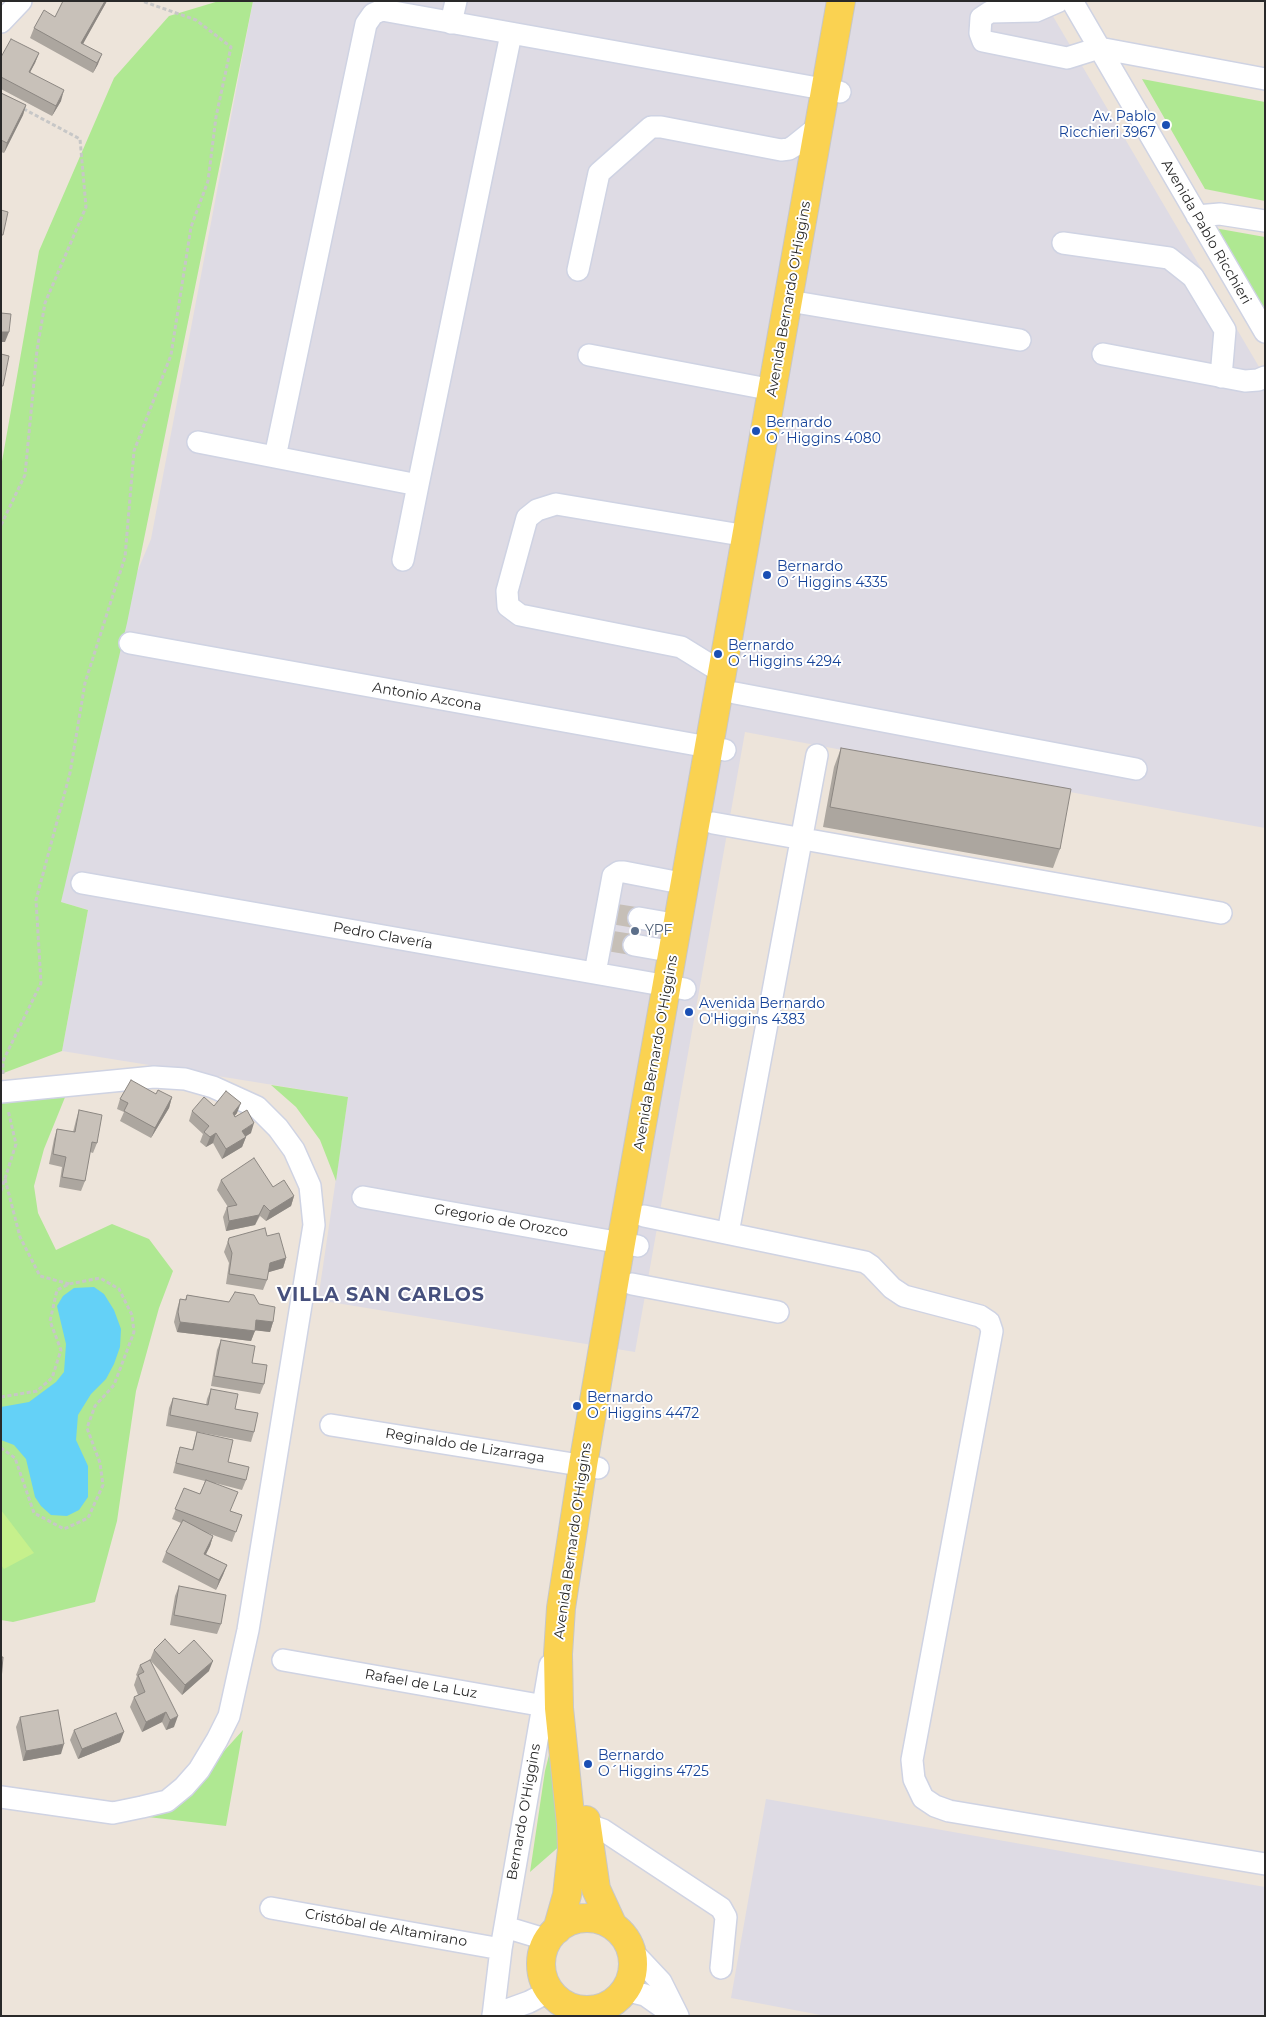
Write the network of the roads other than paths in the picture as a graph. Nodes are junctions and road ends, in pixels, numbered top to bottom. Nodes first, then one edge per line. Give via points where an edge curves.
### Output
1 (21, 1) edge
2 (456, 1) edge
3 (842, 1) edge
4 (857, 1) edge
5 (1059, 1) edge
6 (1072, 1) edge
7 (1, 22) edge
8 (451, 23) junction
9 (511, 34) junction
10 (1099, 48) junction
11 (1265, 79) edge
12 (833, 91) junction
13 (819, 126) junction
14 (1197, 216) junction
15 (1265, 222) edge
16 (1063, 243) dead end
17 (578, 270) dead end
18 (795, 302) junction
19 (1265, 332) edge
20 (1020, 340) dead end
21 (1103, 354) dead end
22 (589, 355) dead end
23 (1221, 376) junction
24 (1265, 377) edge
25 (773, 390) junction
26 (198, 442) dead end
27 (275, 456) junction
28 (418, 484) junction
29 (759, 511) junction
30 (747, 536) junction
31 (403, 560) dead end
32 (130, 643) dead end
33 (726, 685) junction
34 (717, 749) junction
35 (817, 755) dead end
36 (1136, 769) dead end
37 (705, 821) junction
38 (800, 839) junction
39 (82, 884) dead end
40 (686, 884) junction
41 (1221, 913) dead end
42 (639, 918) tunnel mouth
43 (678, 926) junction
44 (634, 945) tunnel mouth
45 (674, 952) junction
46 (595, 972) junction
47 (676, 987) junction
48 (2, 1092) edge
49 (363, 1197) dead end
50 (644, 1216) junction
51 (728, 1234) junction
52 (630, 1244) junction
53 (632, 1284) junction
54 (778, 1312) dead end
55 (331, 1425) dead end
56 (591, 1466) junction
57 (283, 1660) dead end
58 (551, 1707) junction
59 (1, 1797) edge
60 (579, 1824) junction
61 (1265, 1864) edge
62 (271, 1908) dead end
63 (613, 1926) junction
64 (505, 1927) junction
65 (552, 1935) junction
66 (501, 1949) junction
67 (630, 1949) junction
68 (721, 1968) dead end
69 (560, 2002) edge
70 (615, 2003) edge
71 (493, 2016) edge
72 (677, 2016) edge

1 - 7 street
2 - 8 street
3 - 12 main road, Avenida Bernardo O'Higgins
4 - 12 main road, Avenida Bernardo O'Higgins
5 - 10 street via 1036,11 990,12 981,18 980,33 984,41 1066,58
6 - 10 street, Avenida Pablo Ricchieri
8 - 9 street
8 - 27 street via 382,10 373,14 366,24
9 - 12 street
9 - 28 street
10 - 11 street
10 - 14 street, Avenida Pablo Ricchieri
12 - 13 main road, Avenida Bernardo O'Higgins
12 - 18 main road, Avenida Bernardo O'Higgins
13 - 17 street via 794,146 781,150 661,126 651,127 599,173
13 - 18 main road, Avenida Bernardo O'Higgins
14 - 15 street via 1220,214
14 - 19 street, Avenida Pablo Ricchieri
16 - 23 street via 1169,258 1193,277 1225,330
18 - 20 street
18 - 25 main road, Avenida Bernardo O'Higgins
18 - 29 main road, Avenida Bernardo O'Higgins
21 - 23 street
22 - 25 street
23 - 24 street via 1244,381
25 - 29 main road, Avenida Bernardo O'Higgins
26 - 27 street
27 - 28 street
28 - 31 street
29 - 30 main road, Avenida Bernardo O'Higgins
29 - 33 main road, Avenida Bernardo O'Higgins
30 - 33 main road, Avenida Bernardo O'Higgins
30 - 33 street via 556,504 537,510 527,518 506,591 508,606 520,615 682,647
32 - 34 street, Antonio Azcona
33 - 34 main road, Avenida Bernardo O'Higgins
33 - 36 street
34 - 37 main road, Avenida Bernardo O'Higgins
35 - 38 street
37 - 38 street
37 - 40 main road, Avenida Bernardo O'Higgins
37 - 47 main road, Avenida Bernardo O'Higgins
38 - 41 street
38 - 51 street
39 - 46 street, Pedro Clavería
40 - 43 main road, Avenida Bernardo O'Higgins
40 - 46 street via 619,872 611,881 606,940
42 - 43 street
43 - 45 main road, Avenida Bernardo O'Higgins
44 - 45 street
45 - 47 main road, Avenida Bernardo O'Higgins
46 - 47 street, Pedro Clavería
47 - 50 main road, Avenida Bernardo O'Higgins
47 - 52 main road, Avenida Bernardo O'Higgins
48 - 59 street via 154,1077 184,1079 213,1087 257,1107 278,1128 294,1150 310,1186 314,1225 248,1630 229,1716 218,1740 199,1770 167,1801 113,1813
49 - 52 street, Gregorio de Orozco
50 - 51 street
50 - 52 main road, Avenida Bernardo O'Higgins
51 - 61 street via 865,1262 904,1296 980,1316 992,1331 912,1760 914,1779 923,1798 949,1811
52 - 53 main road, Avenida Bernardo O'Higgins
52 - 56 main road, Avenida Bernardo O'Higgins
53 - 54 street
53 - 56 main road, Avenida Bernardo O'Higgins
55 - 56 street, Reginaldo de Lizarraga
56 - 58 main road, Avenida Bernardo O'Higgins via 561,1608
56 - 60 main road, Avenida Bernardo O'Higgins via 573,1642
57 - 58 street, Rafael de La Luz
58 - 60 main road, Avenida Bernardo O'Higgins
58 - 64 street, Bernardo O'Higgins
60 - 63 main road, Avenida Bernardo O'Higgins via 596,1889
60 - 65 main road, Avenida Bernardo O'Higgins via 567,1895
60 - 68 street via 603,1830 721,1908 726,1916
62 - 66 street, Cristóbal de Altamirano
63 - 65 main road via 597,1920 580,1919 564,1925
63 - 67 main road
64 - 65 street
64 - 66 street, Bernardo O'Higgins
65 - 69 main road via 541,1966 545,1983
66 - 71 street, Bernardo O'Higgins
67 - 70 main road via 633,1966 629,1983
67 - 72 street via 661,1982
69 - 70 main road via 585,2010
69 - 71 street via 529,2002
70 - 72 street via 645,1995

